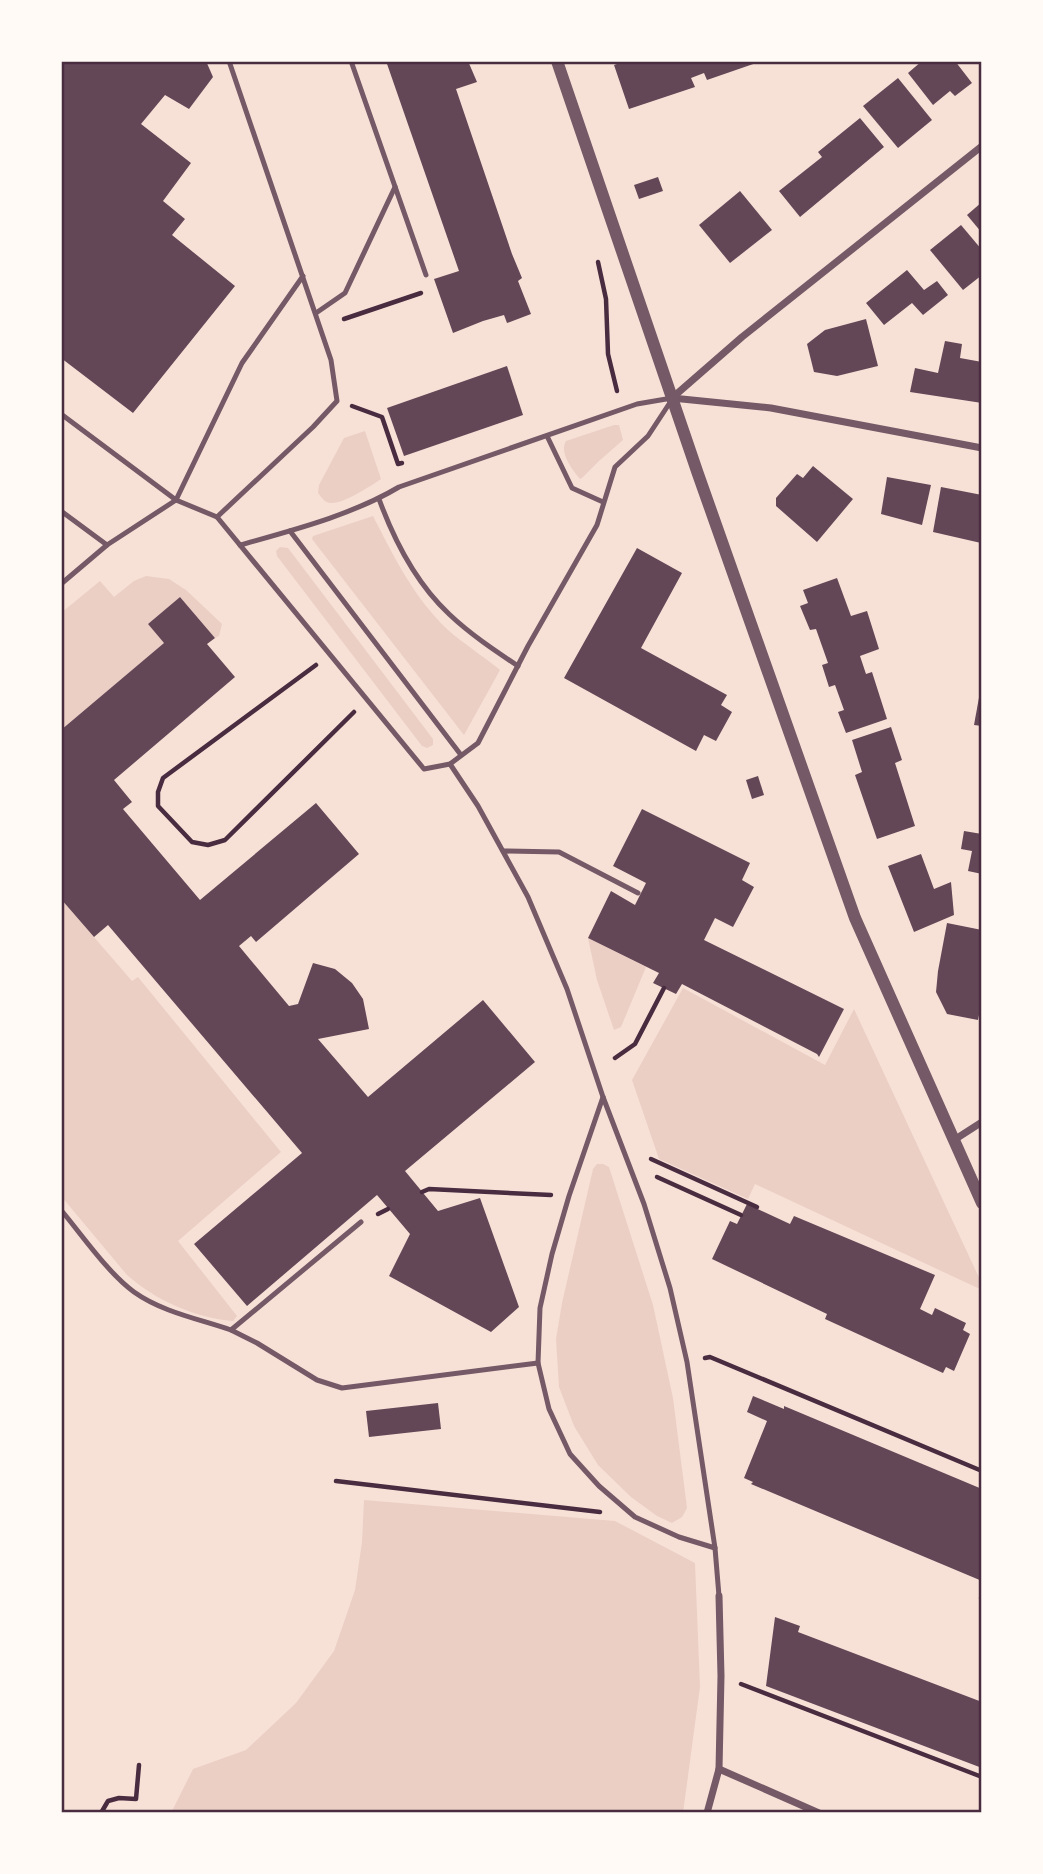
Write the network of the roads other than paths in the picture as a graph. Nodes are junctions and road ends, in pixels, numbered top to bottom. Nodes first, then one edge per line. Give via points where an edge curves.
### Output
1 (229, 61) edge
2 (351, 61) edge
3 (557, 61) edge
4 (982, 146) edge
5 (395, 187) junction
6 (426, 275) road end
7 (303, 276) junction
8 (316, 313) junction
9 (673, 398) junction
10 (61, 414) edge
11 (547, 436) junction
12 (982, 448) edge
13 (379, 499) junction
14 (176, 500) junction
15 (604, 502) junction
16 (61, 511) edge
17 (217, 517) junction
18 (290, 531) junction
19 (107, 545) junction
20 (240, 545) junction
21 (61, 584) edge
22 (518, 666) junction
23 (461, 755) junction
24 (450, 764) junction
25 (503, 851) junction
26 (638, 893) dead end
27 (603, 1097) junction
28 (982, 1122) edge
29 (954, 1140) junction
30 (982, 1203) edge
31 (61, 1210) edge
32 (361, 1222) dead end
33 (231, 1330) junction
34 (538, 1363) junction
35 (715, 1548) junction
36 (719, 1596) joint
37 (719, 1769) junction
38 (707, 1813) edge
39 (819, 1813) edge

1 - 7 lane
2 - 5 lane
3 - 9 street
4 - 9 street via 742,337
5 - 6 lane
5 - 8 lane via 345,293
7 - 8 lane
7 - 14 lane via 242,363
8 - 17 lane via 338,401
9 - 11 lane via 637,404
9 - 12 street via 771,408
9 - 15 lane via 648,436 615,467
9 - 29 street via 855,918
10 - 14 lane
11 - 13 lane via 400,487
11 - 15 lane via 572,488
13 - 18 lane
13 - 22 lane via 416,576 447,612
14 - 17 lane
14 - 19 lane
15 - 22 lane via 597,526
16 - 19 lane
17 - 20 lane
18 - 20 lane
18 - 23 lane
19 - 21 lane
20 - 24 lane via 424,769
22 - 23 lane via 478,743
23 - 24 lane
24 - 25 lane
25 - 26 lane via 559,852
25 - 27 lane via 567,989
27 - 34 lane via 552,1254 540,1308
27 - 35 lane via 670,1288 687,1362
28 - 29 street
29 - 30 street
31 - 33 lane via 133,1291 158,1305
32 - 33 lane
33 - 34 lane via 317,1380 342,1388
34 - 35 lane via 548,1409 570,1454 599,1486 635,1517
35 - 36 lane
36 - 37 street
37 - 38 street
37 - 39 street

